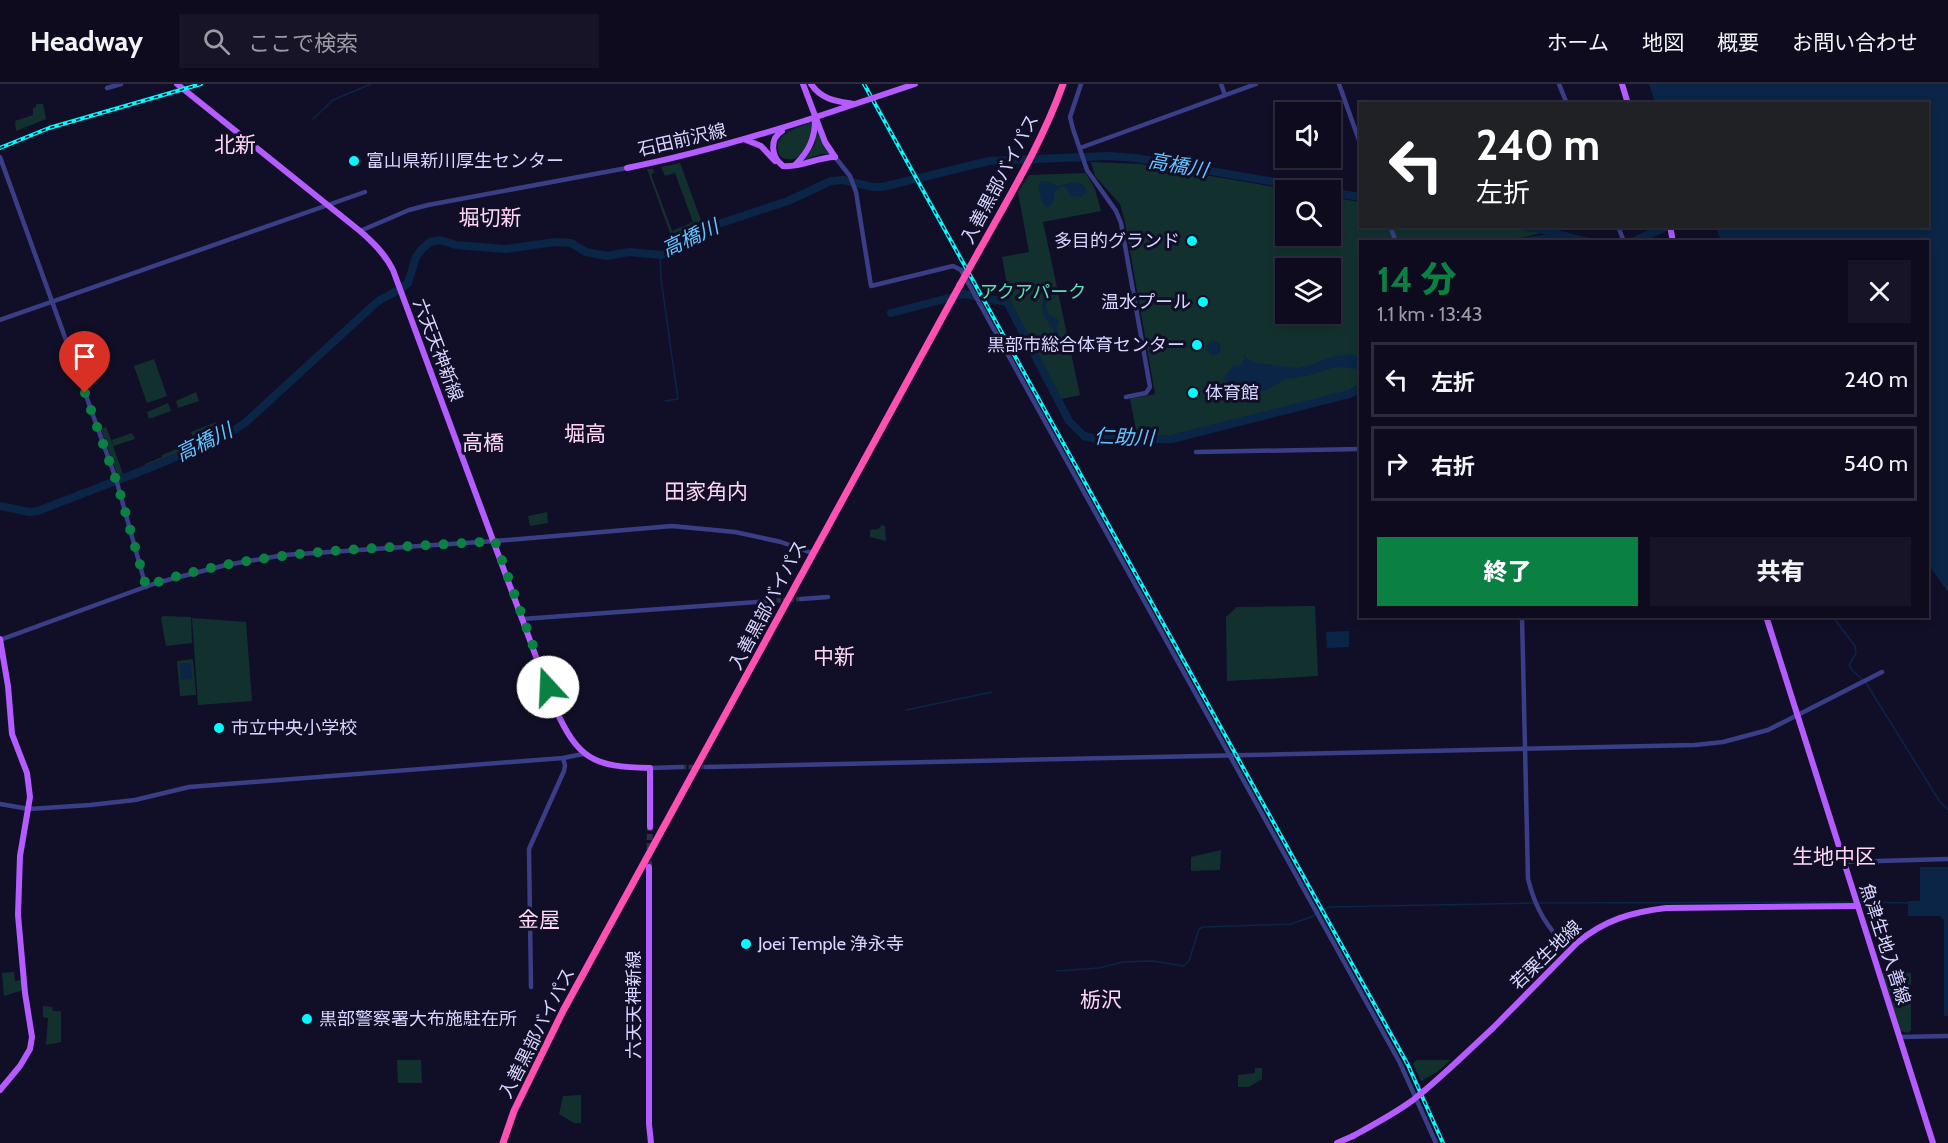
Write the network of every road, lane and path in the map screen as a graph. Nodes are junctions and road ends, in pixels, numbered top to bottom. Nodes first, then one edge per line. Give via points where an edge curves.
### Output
1 (121, 84) edge
2 (177, 84) edge
3 (803, 84) edge
4 (811, 84) edge
5 (915, 84) edge
6 (1063, 84) edge
7 (1081, 84) edge
8 (1221, 84) edge
9 (1256, 84) edge
10 (1339, 84) edge
11 (1558, 84) edge
12 (1622, 84) edge
13 (107, 88) dead end
14 (1225, 95) junction
15 (1566, 102) edge
16 (1627, 102) edge
17 (854, 104) junction
18 (815, 116) junction
19 (796, 123) junction
20 (744, 140) junction
21 (1359, 140) edge
22 (1080, 148) junction
23 (0, 157) edge
24 (836, 157) junction
25 (779, 163) junction
26 (793, 166) junction
27 (627, 168) joint
28 (365, 192) dead end
29 (327, 205) junction
30 (360, 231) junction
31 (52, 301) junction
32 (0, 320) edge
33 (1126, 397) dead end
34 (1359, 449) edge
35 (1196, 452) dead end
36 (495, 541) junction
37 (812, 553) junction
38 (146, 586) junction
39 (828, 597) dead end
40 (801, 599) tunnel mouth
41 (770, 601) tunnel mouth
42 (1522, 618) edge
43 (1767, 618) edge
44 (522, 619) junction
45 (0, 640) edge
46 (1882, 672) dead end
47 (1797, 716) junction
48 (1525, 749) junction
49 (583, 754) junction
50 (1229, 755) junction
51 (563, 758) junction
52 (682, 767) tunnel mouth
53 (706, 767) tunnel mouth
54 (650, 768) junction
55 (0, 804) edge
56 (28, 809) junction
57 (650, 826) tunnel mouth
58 (1948, 859) edge
59 (1843, 862) junction
60 (649, 867) tunnel mouth
61 (1857, 906) junction
62 (1569, 951) junction
63 (531, 987) dead end
64 (1948, 1036) edge
65 (1899, 1037) junction
66 (0, 1090) edge
67 (503, 1143) edge
68 (651, 1143) edge
69 (1336, 1143) edge
70 (1436, 1143) edge
71 (1933, 1143) edge

1 - 13 street
2 - 29 main road, 六天天神新線
3 - 18 main road
4 - 17 main road, 石田前沢線 via 826,99
5 - 17 main road, 石田前沢線, bridge
6 - 37 highway, 入善黒部バイパス, bridge via 1033,153
7 - 22 street via 1070,117
8 - 14 street
9 - 14 street
10 - 21 street
11 - 15 street
12 - 16 main road
14 - 22 street
17 - 19 main road, 石田前沢線, bridge
18 - 24 main road
18 - 26 main road via 812,143
19 - 20 main road, 石田前沢線
19 - 25 main road, 石田前沢線 via 775,137 773,148
20 - 25 main road, 石田前沢線 via 761,146
20 - 27 main road, 石田前沢線
22 - 33 street via 1095,184 1121,223 1150,387 1146,393
23 - 31 street
24 - 26 main road, 石田前沢線
24 - 50 street via 854,187 871,286 953,266 961,270
25 - 26 main road, 石田前沢線
27 - 30 street via 408,210
28 - 29 street
29 - 30 main road, 六天天神新線
29 - 31 street
30 - 36 main road, 六天天神新線 via 377,246 393,270
31 - 32 street
31 - 38 street via 116,479
34 - 35 street
36 - 37 street via 672,526 756,536
36 - 38 street via 284,555
36 - 44 main road, 六天天神新線
37 - 67 highway, 入善黒部バイパス via 563,1011 514,1111
38 - 45 street
39 - 40 street
41 - 44 street
42 - 48 street
43 - 47 main road, 魚津生地入善線
44 - 49 main road, 六天天神新線 via 567,735
45 - 56 main road via 12,734 27,773
46 - 47 street
47 - 48 street via 1767,730 1723,742
47 - 59 main road, 魚津生地入善線
48 - 50 street
48 - 62 street via 1528,879 1540,915
49 - 51 street
49 - 54 main road via 608,764
50 - 53 street
50 - 70 street via 1400,1064
51 - 56 street via 189,787 135,800
51 - 63 street via 564,771 529,849
52 - 54 street
54 - 57 main road
55 - 56 street
56 - 66 main road via 20,856 18,915 32,1037 20,1066
58 - 59 street
59 - 61 main road, 魚津生地入善線
60 - 68 main road, 六天天神新線
61 - 62 main road, 若栗生地線 via 1644,910 1593,930
61 - 65 main road, 魚津生地入善線
62 - 69 main road, 若栗生地線, bridge via 1435,1083 1384,1119
64 - 65 street
65 - 71 main road, 魚津生地入善線

